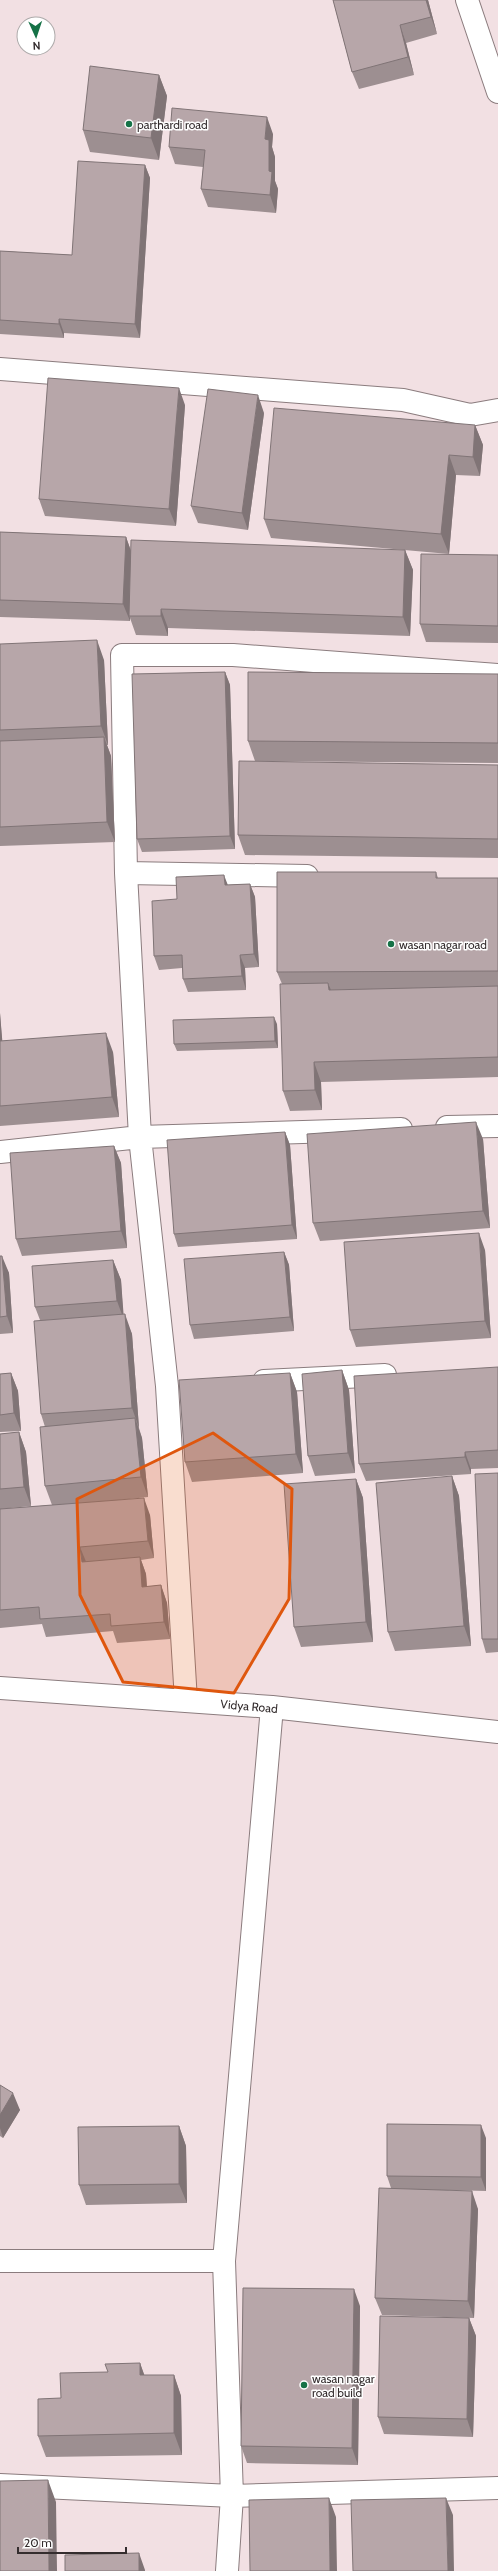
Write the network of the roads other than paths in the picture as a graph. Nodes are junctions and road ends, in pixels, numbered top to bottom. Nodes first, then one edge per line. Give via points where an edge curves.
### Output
1 (468, 0) edge
2 (498, 92) edge
3 (0, 369) edge
4 (498, 410) edge
5 (498, 675) edge
6 (126, 873) junction
7 (324, 876) edge
8 (498, 1126) edge
9 (140, 1137) junction
10 (0, 1152) edge
11 (403, 1374) edge
12 (246, 1382) edge
13 (191, 1385) edge
14 (167, 1386) junction
15 (0, 1688) edge
16 (186, 1701) junction
17 (272, 1707) junction
18 (498, 1732) edge
19 (0, 2261) edge
20 (224, 2261) junction
21 (0, 2485) edge
22 (498, 2488) edge
23 (232, 2496) junction
24 (227, 2571) edge

1 - 2 street
3 - 4 street via 403,400 470,415
5 - 6 street via 233,655 122,654
6 - 7 street
6 - 9 street
8 - 9 street
9 - 10 street
9 - 14 street
11 - 12 street
13 - 14 street
14 - 16 street
15 - 16 street, Vidya Road
16 - 17 street, Vidya Road
17 - 18 street, Vidya Road
17 - 20 street
19 - 20 street
20 - 23 street
21 - 23 street
22 - 23 street
23 - 24 street

